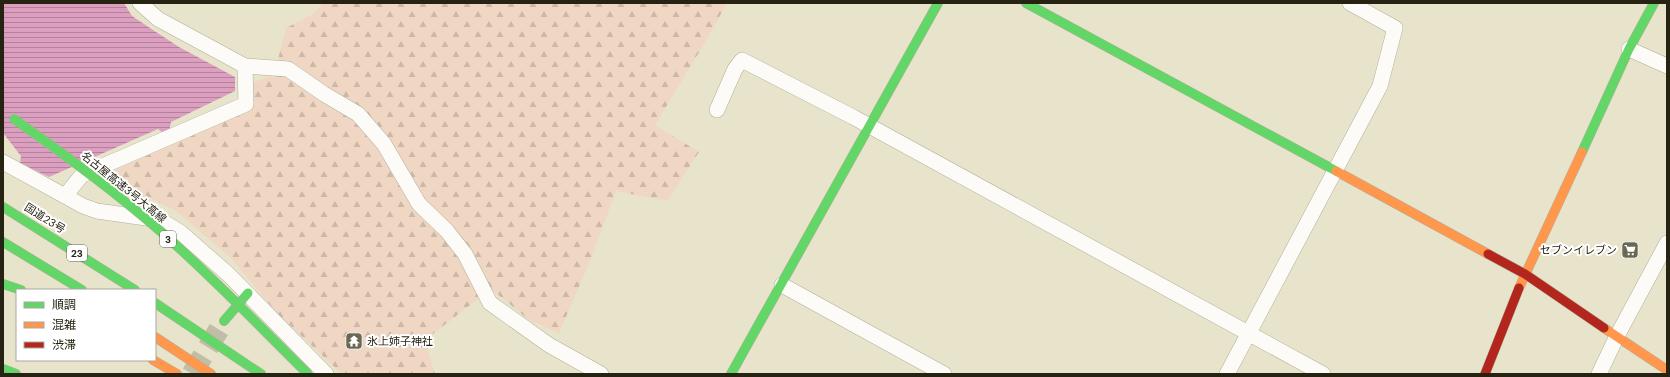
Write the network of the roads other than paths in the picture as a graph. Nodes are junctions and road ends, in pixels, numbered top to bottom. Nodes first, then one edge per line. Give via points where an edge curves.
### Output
1 (140, 3) edge
2 (938, 3) edge
3 (1026, 3) edge
4 (1350, 3) edge
5 (1654, 3) edge
6 (1629, 49) junction
7 (245, 66) junction
8 (1667, 66) edge
9 (717, 110) dead end
10 (9, 116) edge
11 (870, 126) junction
12 (3, 162) edge
13 (1336, 170) junction
14 (64, 196) junction
15 (5, 203) edge
16 (3, 242) edge
17 (1667, 243) edge
18 (1525, 274) junction
19 (3, 284) edge
20 (782, 285) junction
21 (19, 289) edge
22 (80, 289) edge
23 (132, 289) edge
24 (248, 293) junction
25 (156, 304) edge
26 (224, 321) tunnel mouth
27 (1249, 335) junction
28 (1617, 336) junction
29 (156, 338) edge
30 (155, 361) edge
31 (3, 369) edge
32 (1667, 370) edge
33 (16, 374) edge
34 (177, 374) edge
35 (211, 374) edge
36 (261, 374) edge
37 (308, 374) edge
38 (326, 374) edge
39 (601, 374) edge
40 (731, 374) edge
41 (944, 374) edge
42 (1228, 374) edge
43 (1323, 374) edge
44 (1485, 374) edge
45 (1598, 374) edge

1 - 7 street via 158,19
2 - 11 main road
3 - 13 main road
4 - 13 street via 1395,28 1380,86
5 - 6 main road
6 - 8 street
6 - 18 main road
7 - 14 street via 246,104 82,175
7 - 39 street via 288,69 358,114 384,144 419,204 447,231 465,254 490,303 549,345
9 - 11 street via 735,69 742,60
10 - 37 main road, 名古屋高速3号大高線 / 3, bridge via 82,168 159,230
11 - 20 main road
11 - 27 street
12 - 14 street
13 - 18 main road
13 - 27 street
14 - 24 street via 97,211 160,220 180,232
15 - 23 main road, 国道23号 / 23 via 20,216
16 - 22 main road
17 - 28 street
18 - 28 main road
18 - 44 main road
19 - 21 main road
20 - 40 main road
20 - 41 street
24 - 26 main road
24 - 38 street
25 - 36 main road
27 - 42 street
27 - 43 street
28 - 32 main road
28 - 45 street
29 - 35 main road
30 - 34 main road
31 - 33 main road

